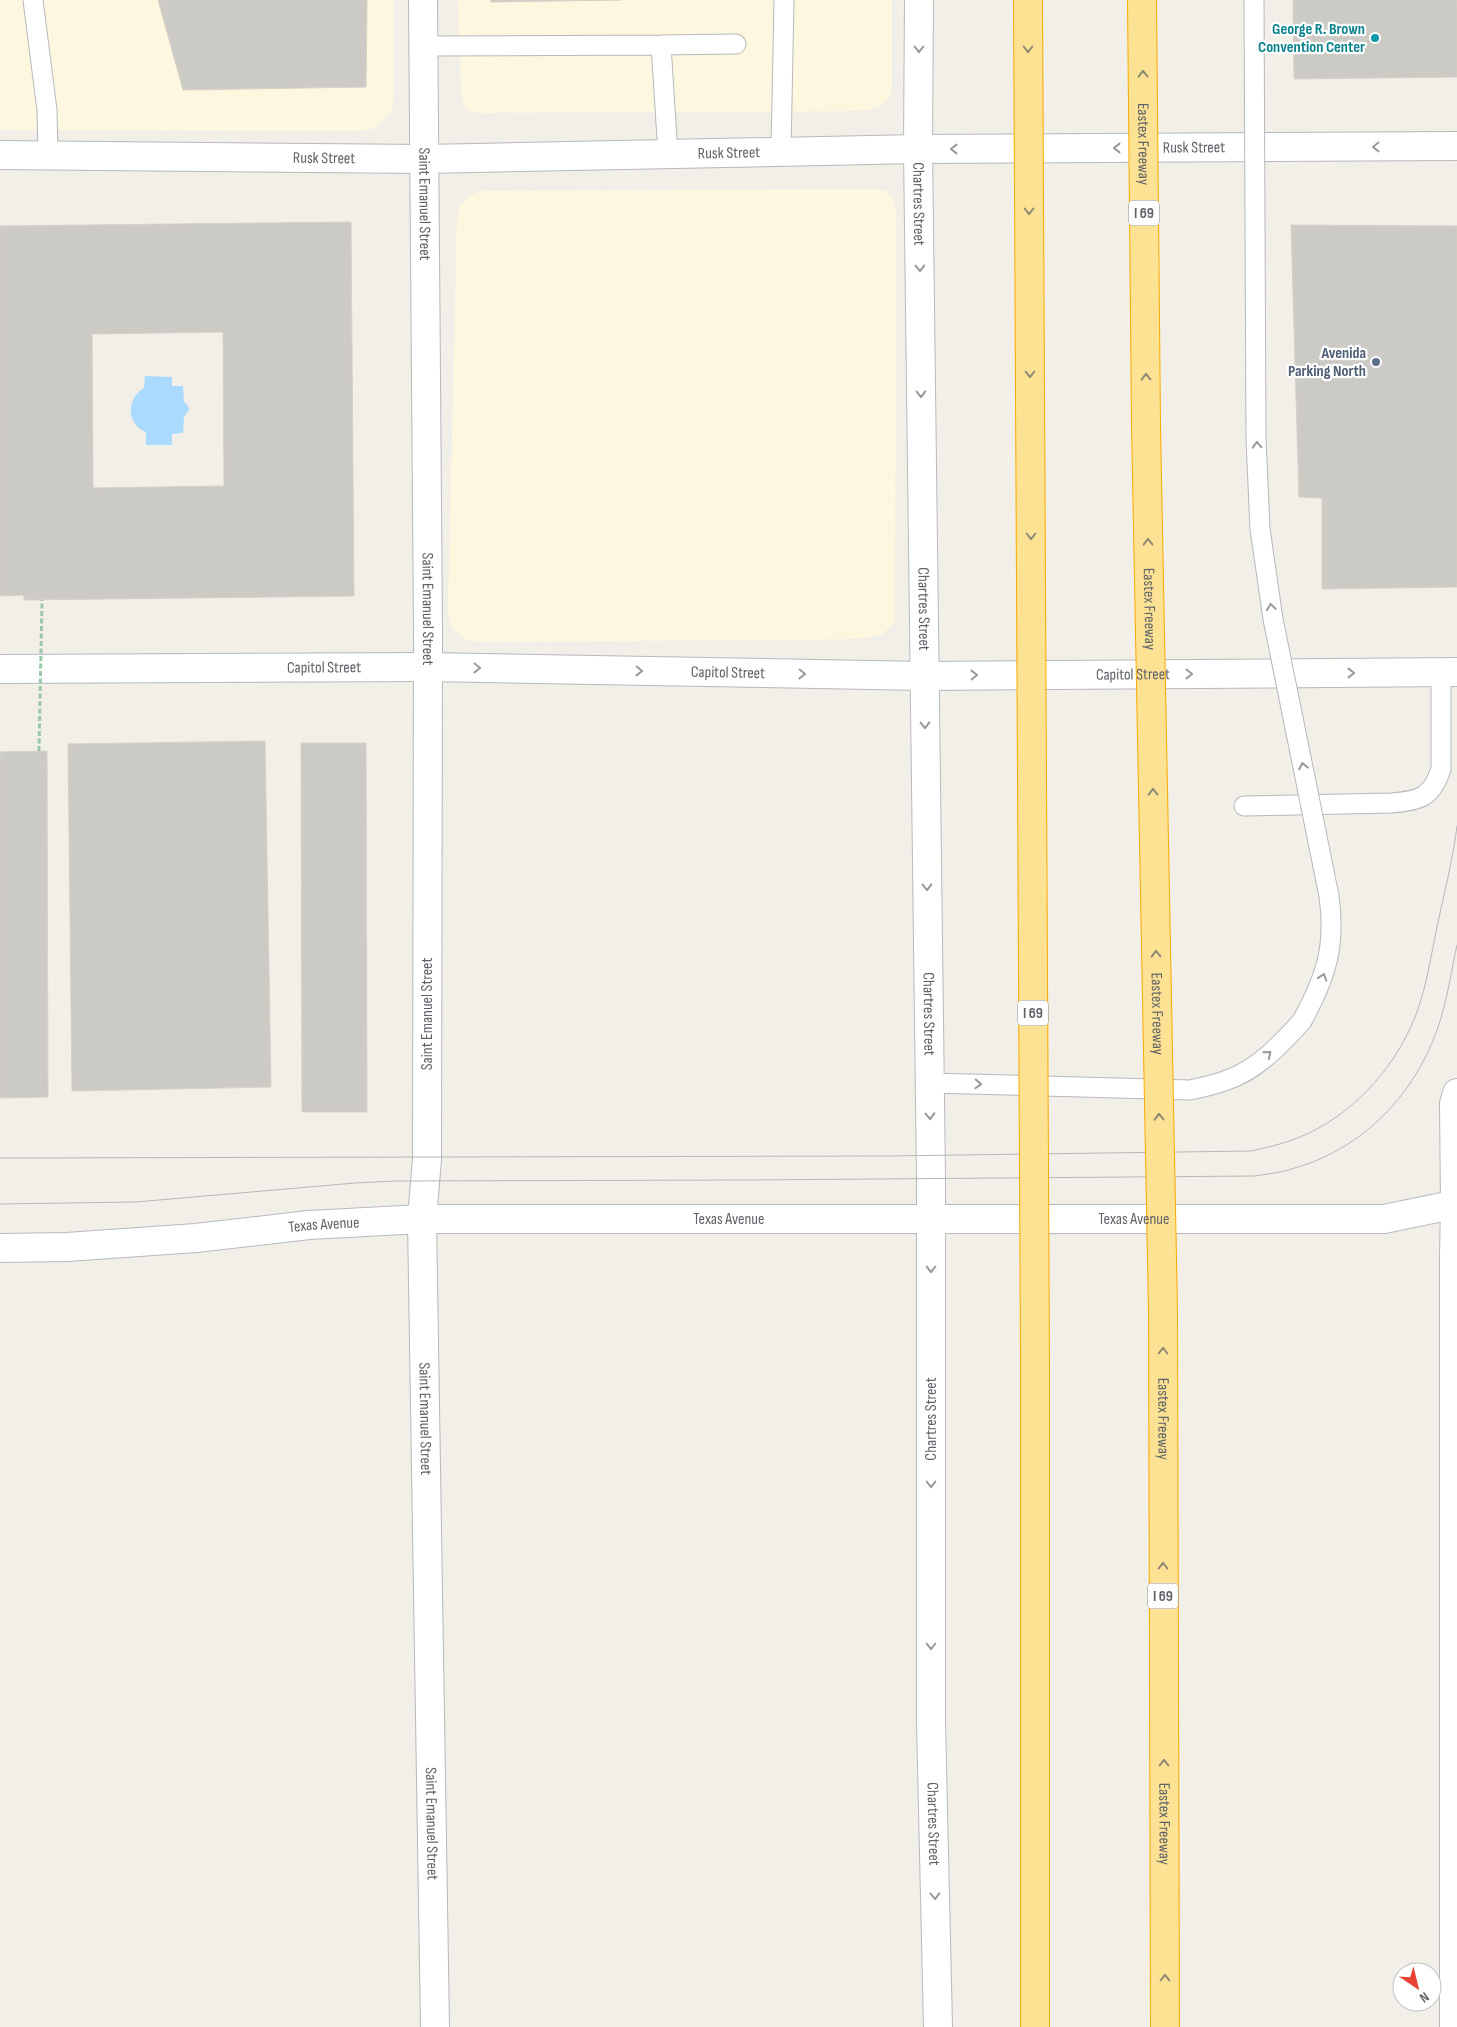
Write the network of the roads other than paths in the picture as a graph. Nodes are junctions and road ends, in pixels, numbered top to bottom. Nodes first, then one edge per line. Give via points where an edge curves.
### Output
1 (33, 0) edge
2 (424, 0) edge
3 (784, 0) edge
4 (919, 0) edge
5 (1028, 0) edge
6 (1142, 0) edge
7 (1254, 0) edge
8 (736, 44) dead end
9 (661, 45) junction
10 (424, 46) junction
11 (1457, 146) edge
12 (918, 149) junction
13 (781, 152) junction
14 (668, 154) junction
15 (0, 155) edge
16 (48, 156) junction
17 (425, 159) junction
18 (428, 667) junction
19 (0, 669) edge
20 (1449, 672) edge
21 (925, 676) junction
22 (1244, 806) dead end
23 (930, 1083) junction
24 (1457, 1093) edge
25 (1456, 1204) edge
26 (422, 1219) junction
27 (931, 1220) junction
28 (0, 1248) edge
29 (435, 2027) edge
30 (938, 2027) edge
31 (1036, 2027) edge
32 (1165, 2027) edge
33 (1454, 2027) edge

1 - 16 lane via 47,110
2 - 10 street, Saint Emanuel Street
3 - 13 lane
4 -> 12 street, Chartres Street
5 -> 31 highway, I 69, bridge
32 -> 6 highway, Eastex Freeway / I 69, bridge via 1162,1312
23 -> 7 lane, bridge via 1190,1090 1228,1080 1256,1064 1282,1043 1302,1021 1324,976 1331,946 1329,896 1273,619 1260,530 1256,439
8 - 9 lane
9 - 10 lane
9 - 14 lane
10 - 17 street, Saint Emanuel Street
11 -> 12 street, Rusk Street
12 - 13 street, Rusk Street
12 -> 21 street, Chartres Street
13 - 14 street, Rusk Street
14 - 17 street, Rusk Street
15 - 16 street, Rusk Street
16 - 17 street, Rusk Street
17 - 18 street, Saint Emanuel Street
18 - 19 street, Capitol Street
18 -> 21 street, Capitol Street
18 - 26 street, Saint Emanuel Street via 427,1159
21 -> 20 street, Capitol Street
20 - 22 lane via 1441,769 1428,794 1411,802
21 -> 23 street, Chartres Street
23 -> 27 street, Chartres Street
24 - 25 street via 1454,1104
25 - 27 street, Texas Avenue via 1384,1219
25 - 33 street
26 - 27 street, Texas Avenue
26 - 28 street, Texas Avenue via 309,1225 96,1245
26 - 29 street, Saint Emanuel Street
27 -> 30 street, Chartres Street via 931,1722

